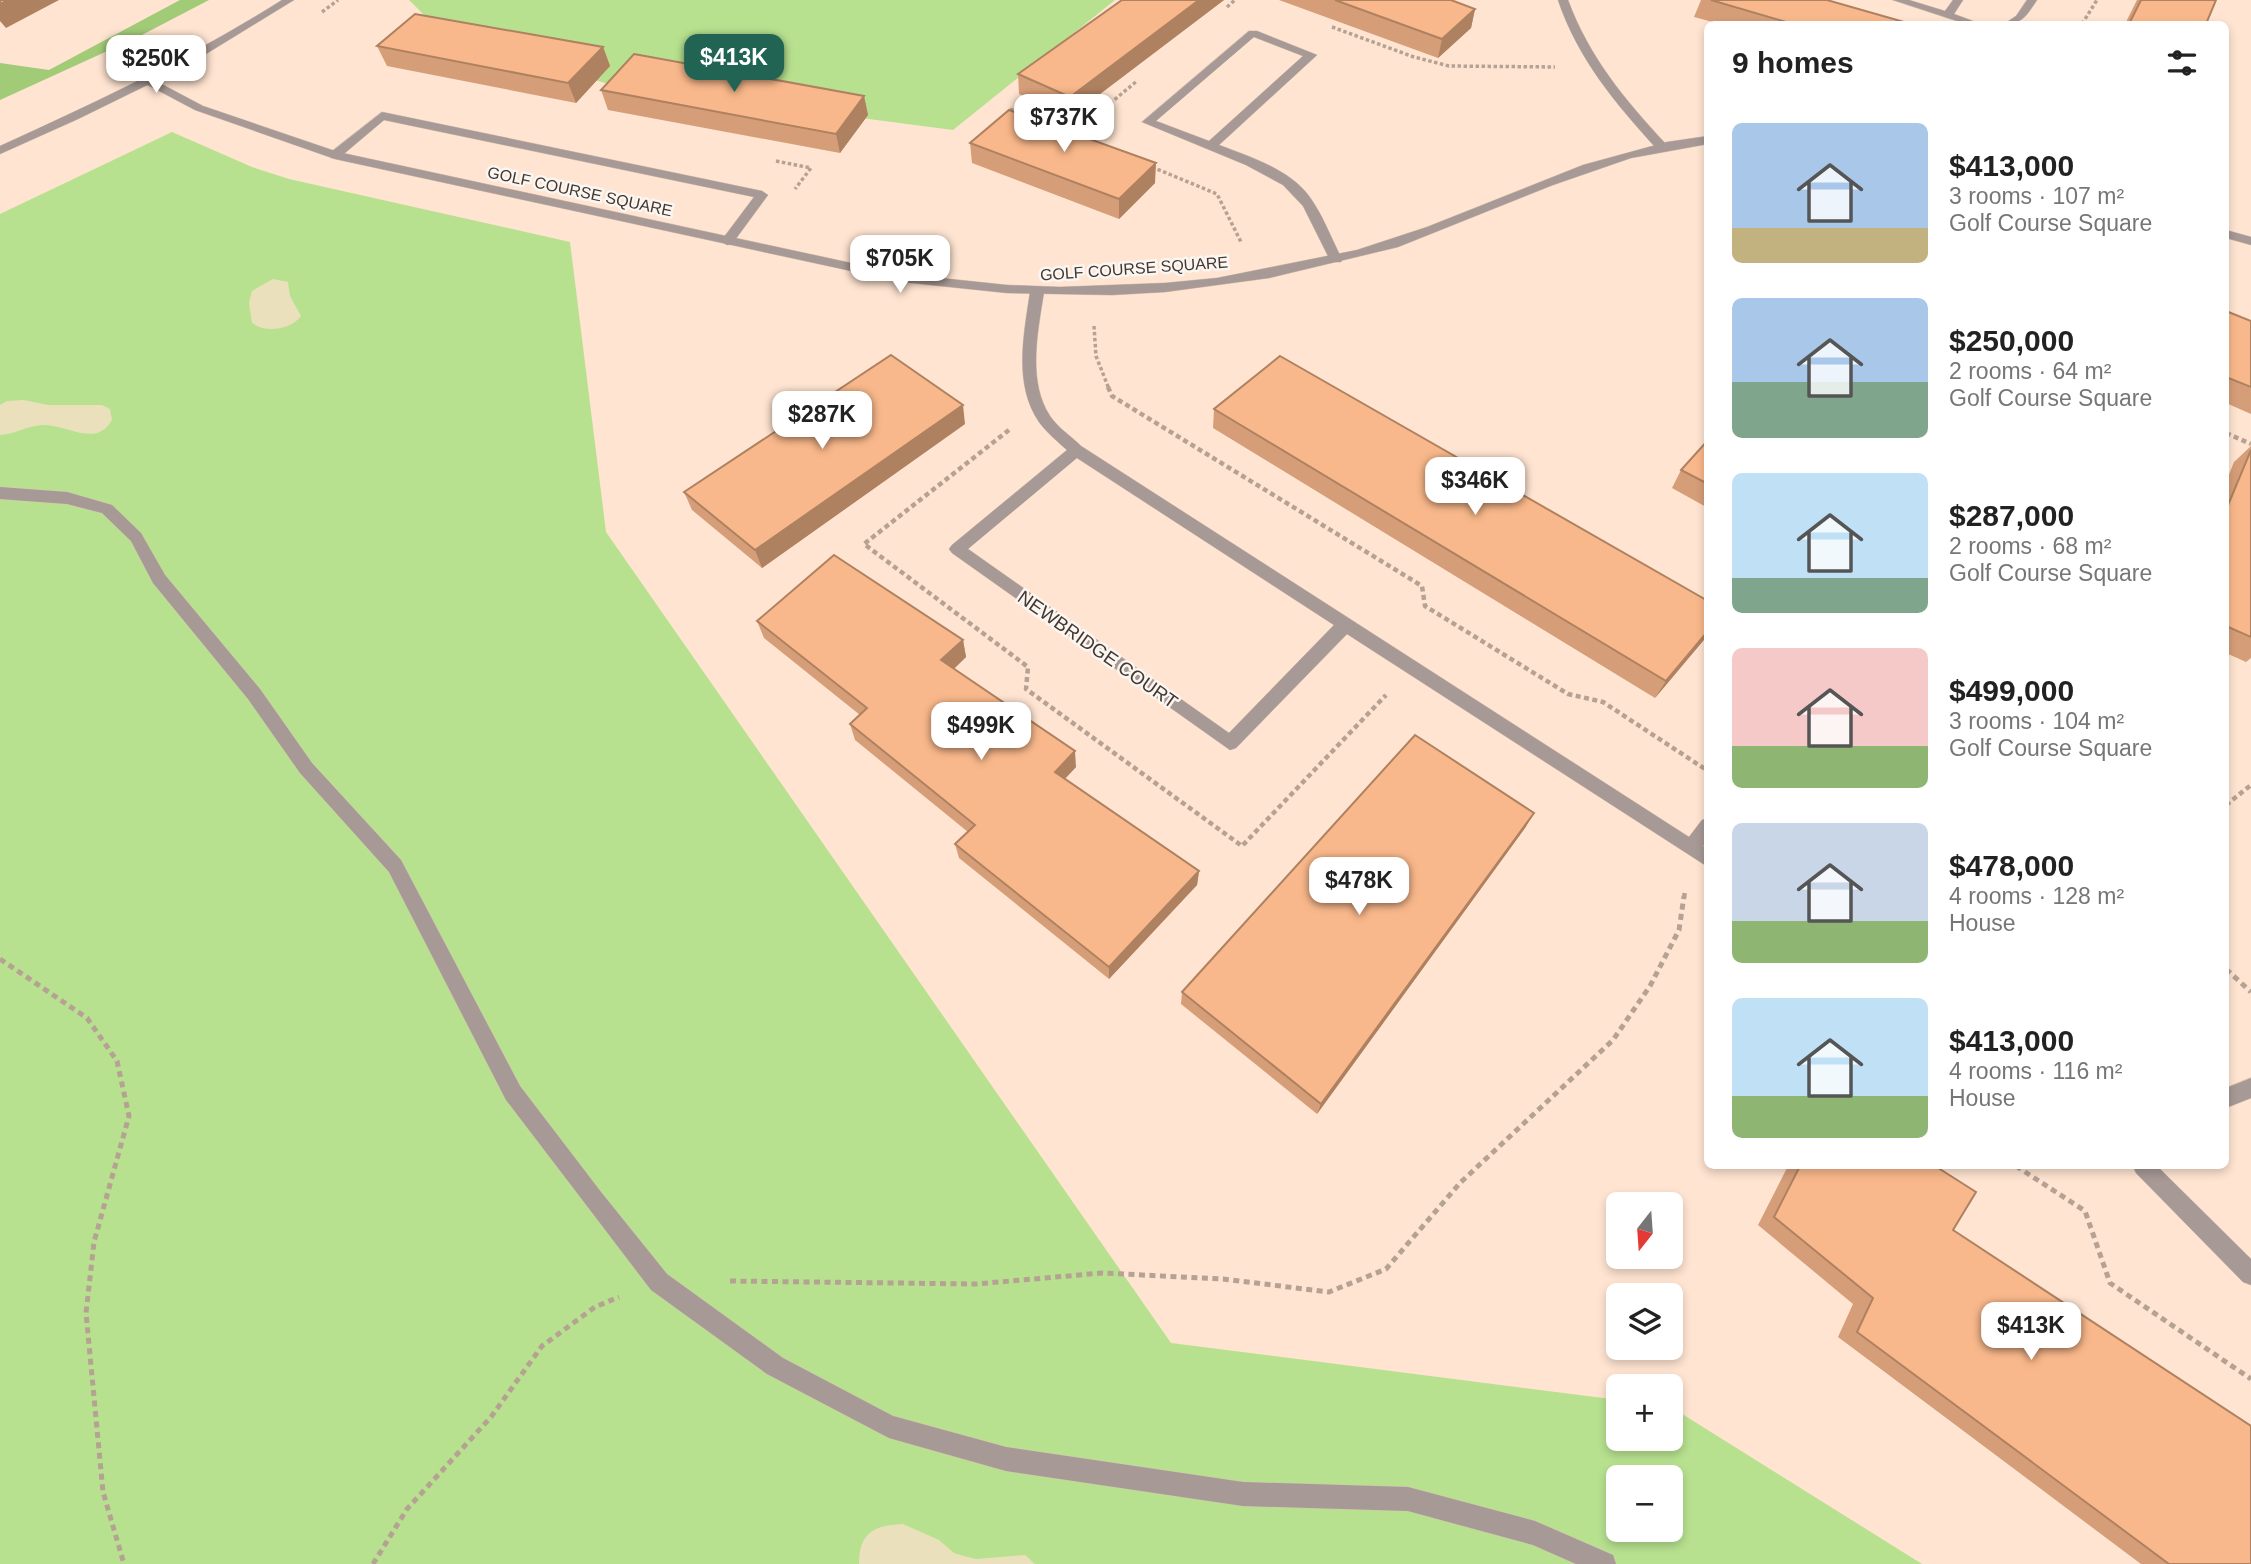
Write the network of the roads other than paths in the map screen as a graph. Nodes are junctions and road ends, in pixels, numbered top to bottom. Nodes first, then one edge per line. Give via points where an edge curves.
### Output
1 (289, 0) edge
2 (1563, 0) edge
3 (1898, 0) edge
4 (1958, 0) edge
5 (2032, 0) edge
6 (1947, 15) junction
7 (1966, 21) edge
8 (2014, 21) edge
9 (148, 81) junction
10 (1704, 141) edge
11 (1661, 146) junction
12 (1209, 147) junction
13 (0, 150) edge
14 (335, 155) junction
15 (2229, 235) edge
16 (727, 241) junction
17 (2251, 241) edge
18 (1336, 259) junction
19 (1037, 292) junction
20 (1076, 450) junction
21 (0, 493) edge
22 (1346, 624) junction
23 (1704, 830) edge
24 (1691, 848) junction
25 (1704, 856) edge
26 (2251, 1088) edge
27 (2229, 1097) edge
28 (2148, 1169) edge
29 (2251, 1274) edge
30 (1604, 1564) edge

1 - 9 street
2 - 11 street via 1571,26 1594,67
3 - 6 street
4 - 6 street
5 - 8 street
6 - 7 street
9 - 13 street
9 - 14 street, GOLF COURSE SQUARE via 199,108
10 - 11 street, GOLF COURSE SQUARE
11 - 18 street, GOLF COURSE SQUARE via 1631,152 1391,245
12 - 12 street via 1148,122 1253,33 1311,55
12 - 18 street via 1286,181 1301,194
14 - 16 street, GOLF COURSE SQUARE
14 - 16 street via 382,116 762,195
15 - 17 street
16 - 19 street, GOLF COURSE SQUARE via 902,278
18 - 19 street, GOLF COURSE SQUARE via 1204,284
19 - 20 street via 1031,381 1042,415
20 - 22 street
20 - 22 street, NEWBRIDGE COURT via 957,549 1230,743
21 - 30 street via 67,498 107,509 136,537 159,579 254,694 306,768 394,866 513,1093 659,1282 775,1366 889,1426 1006,1459 1243,1494 1408,1499 1535,1533
22 - 24 street
23 - 24 street
24 - 25 street
26 - 27 street
28 - 29 street

